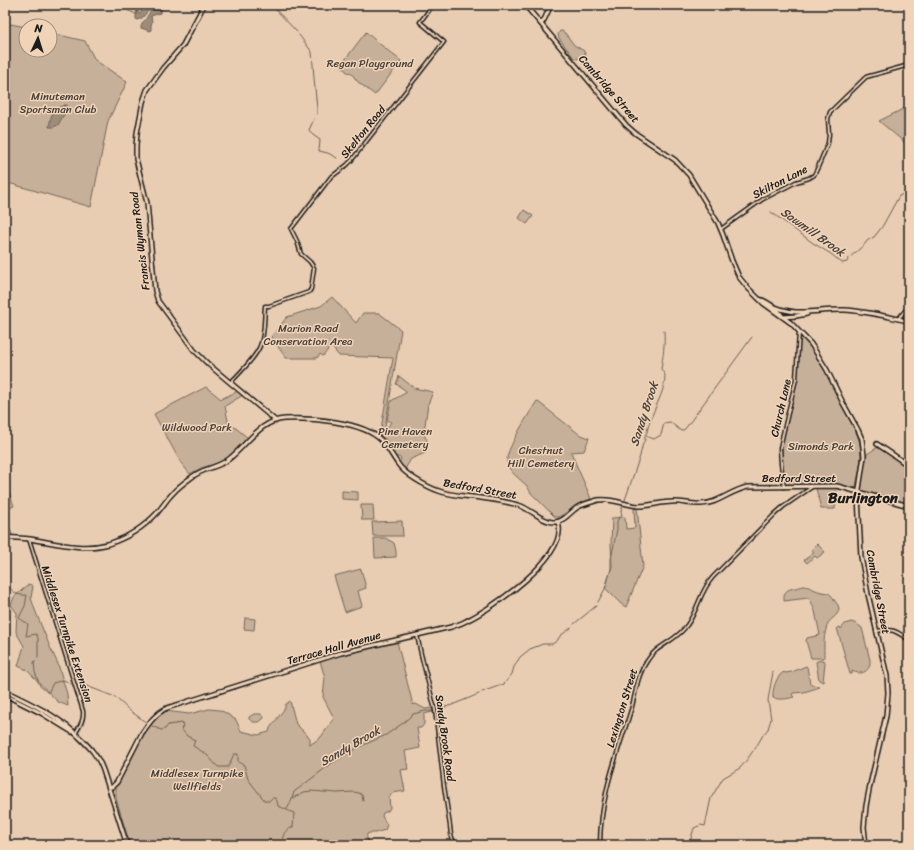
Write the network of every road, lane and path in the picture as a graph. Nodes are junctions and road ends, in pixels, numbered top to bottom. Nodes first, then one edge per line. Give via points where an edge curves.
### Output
1 (204, 5) edge
2 (433, 5) edge
3 (525, 5) edge
4 (551, 5) edge
5 (541, 24) junction
6 (909, 65) edge
7 (721, 229) junction
8 (759, 299) junction
9 (771, 306) junction
10 (909, 306) edge
11 (791, 312) junction
12 (811, 312) junction
13 (796, 316) junction
14 (783, 317) junction
15 (898, 319) junction
16 (909, 321) edge
17 (791, 323) junction
18 (799, 331) junction
19 (231, 382) junction
20 (276, 421) junction
21 (877, 444) dead end
22 (909, 466) edge
23 (815, 486) junction
24 (784, 487) junction
25 (804, 487) junction
26 (858, 492) junction
27 (801, 494) junction
28 (909, 506) edge
29 (558, 522) junction
30 (5, 537) edge
31 (29, 539) junction
32 (876, 631) junction
33 (417, 635) junction
34 (909, 640) edge
35 (5, 691) edge
36 (5, 695) edge
37 (75, 734) junction
38 (109, 787) junction
39 (455, 844) edge
40 (127, 845) edge
41 (600, 845) edge
42 (866, 845) edge

1 - 19 main road, Francis Wyman Road via 183,45 146,92 137,133 136,154 147,203 154,288 158,301 198,355
2 - 19 street, Skelton Road via 420,22 444,42 351,161 330,178 291,229 301,254 313,266 311,288 309,292 265,306 261,344 255,355
3 - 5 main road, Cambridge Street
4 - 5 main road
5 - 7 main road, Cambridge Street via 619,117 635,133 683,168
6 - 7 street, Skilton Lane via 866,77 830,112 828,143 813,176 767,196
7 - 8 main road, Cambridge Street via 736,271
8 - 9 main road, Cambridge Street
8 - 14 main road, Cambridge Street
9 - 11 main road
9 - 14 main road, Cambridge Street
10 - 15 street
11 - 12 main road
11 - 14 main road
12 - 13 main road
12 - 15 main road via 842,310
13 - 14 main road
13 - 17 main road
14 - 17 main road, Cambridge Street
15 - 16 main road
17 - 18 main road, Cambridge Street
18 - 24 street, Church Lane via 796,379 780,448
18 - 26 main road, Cambridge Street via 823,362 861,436 864,455
19 - 20 main road, Francis Wyman Road
20 - 29 main road, Bedford Street via 321,420 365,429 386,445 402,469 432,488 447,494 515,504 548,521
20 - 31 main road, Bedford Street via 255,433 226,461 188,479 174,491 153,517 129,535 109,543 77,547
21 - 22 main road
23 - 25 main road, Bedford Street
23 - 26 main road, Bedford Street via 837,486
23 - 27 street, Lexington Street
24 - 25 main road, Bedford Street
24 - 29 main road, Bedford Street via 738,489 702,504 674,502 640,506 602,500 580,506
25 - 27 street
26 - 28 main road, Bedford Street
26 - 32 main road, Cambridge Street via 862,563
27 - 41 street, Lexington Street via 771,517 713,577 701,594 684,630 653,652 644,665 608,781
29 - 33 main road, Terrace Hall Avenue via 559,531 552,551 524,582 465,622
30 - 31 main road, Bedford Street
31 - 37 street, Middlesex Turnpike Extension via 84,714
32 - 34 street via 894,630
32 - 42 main road, Cambridge Street via 887,676 888,700 866,803
33 - 38 main road, Terrace Hall Avenue via 327,657 167,708 158,713 147,726 117,782
33 - 39 street, Sandy Brook Road via 436,715 450,831
35 - 37 main road via 52,715
36 - 37 main road
37 - 38 main road via 97,757
38 - 40 main road

